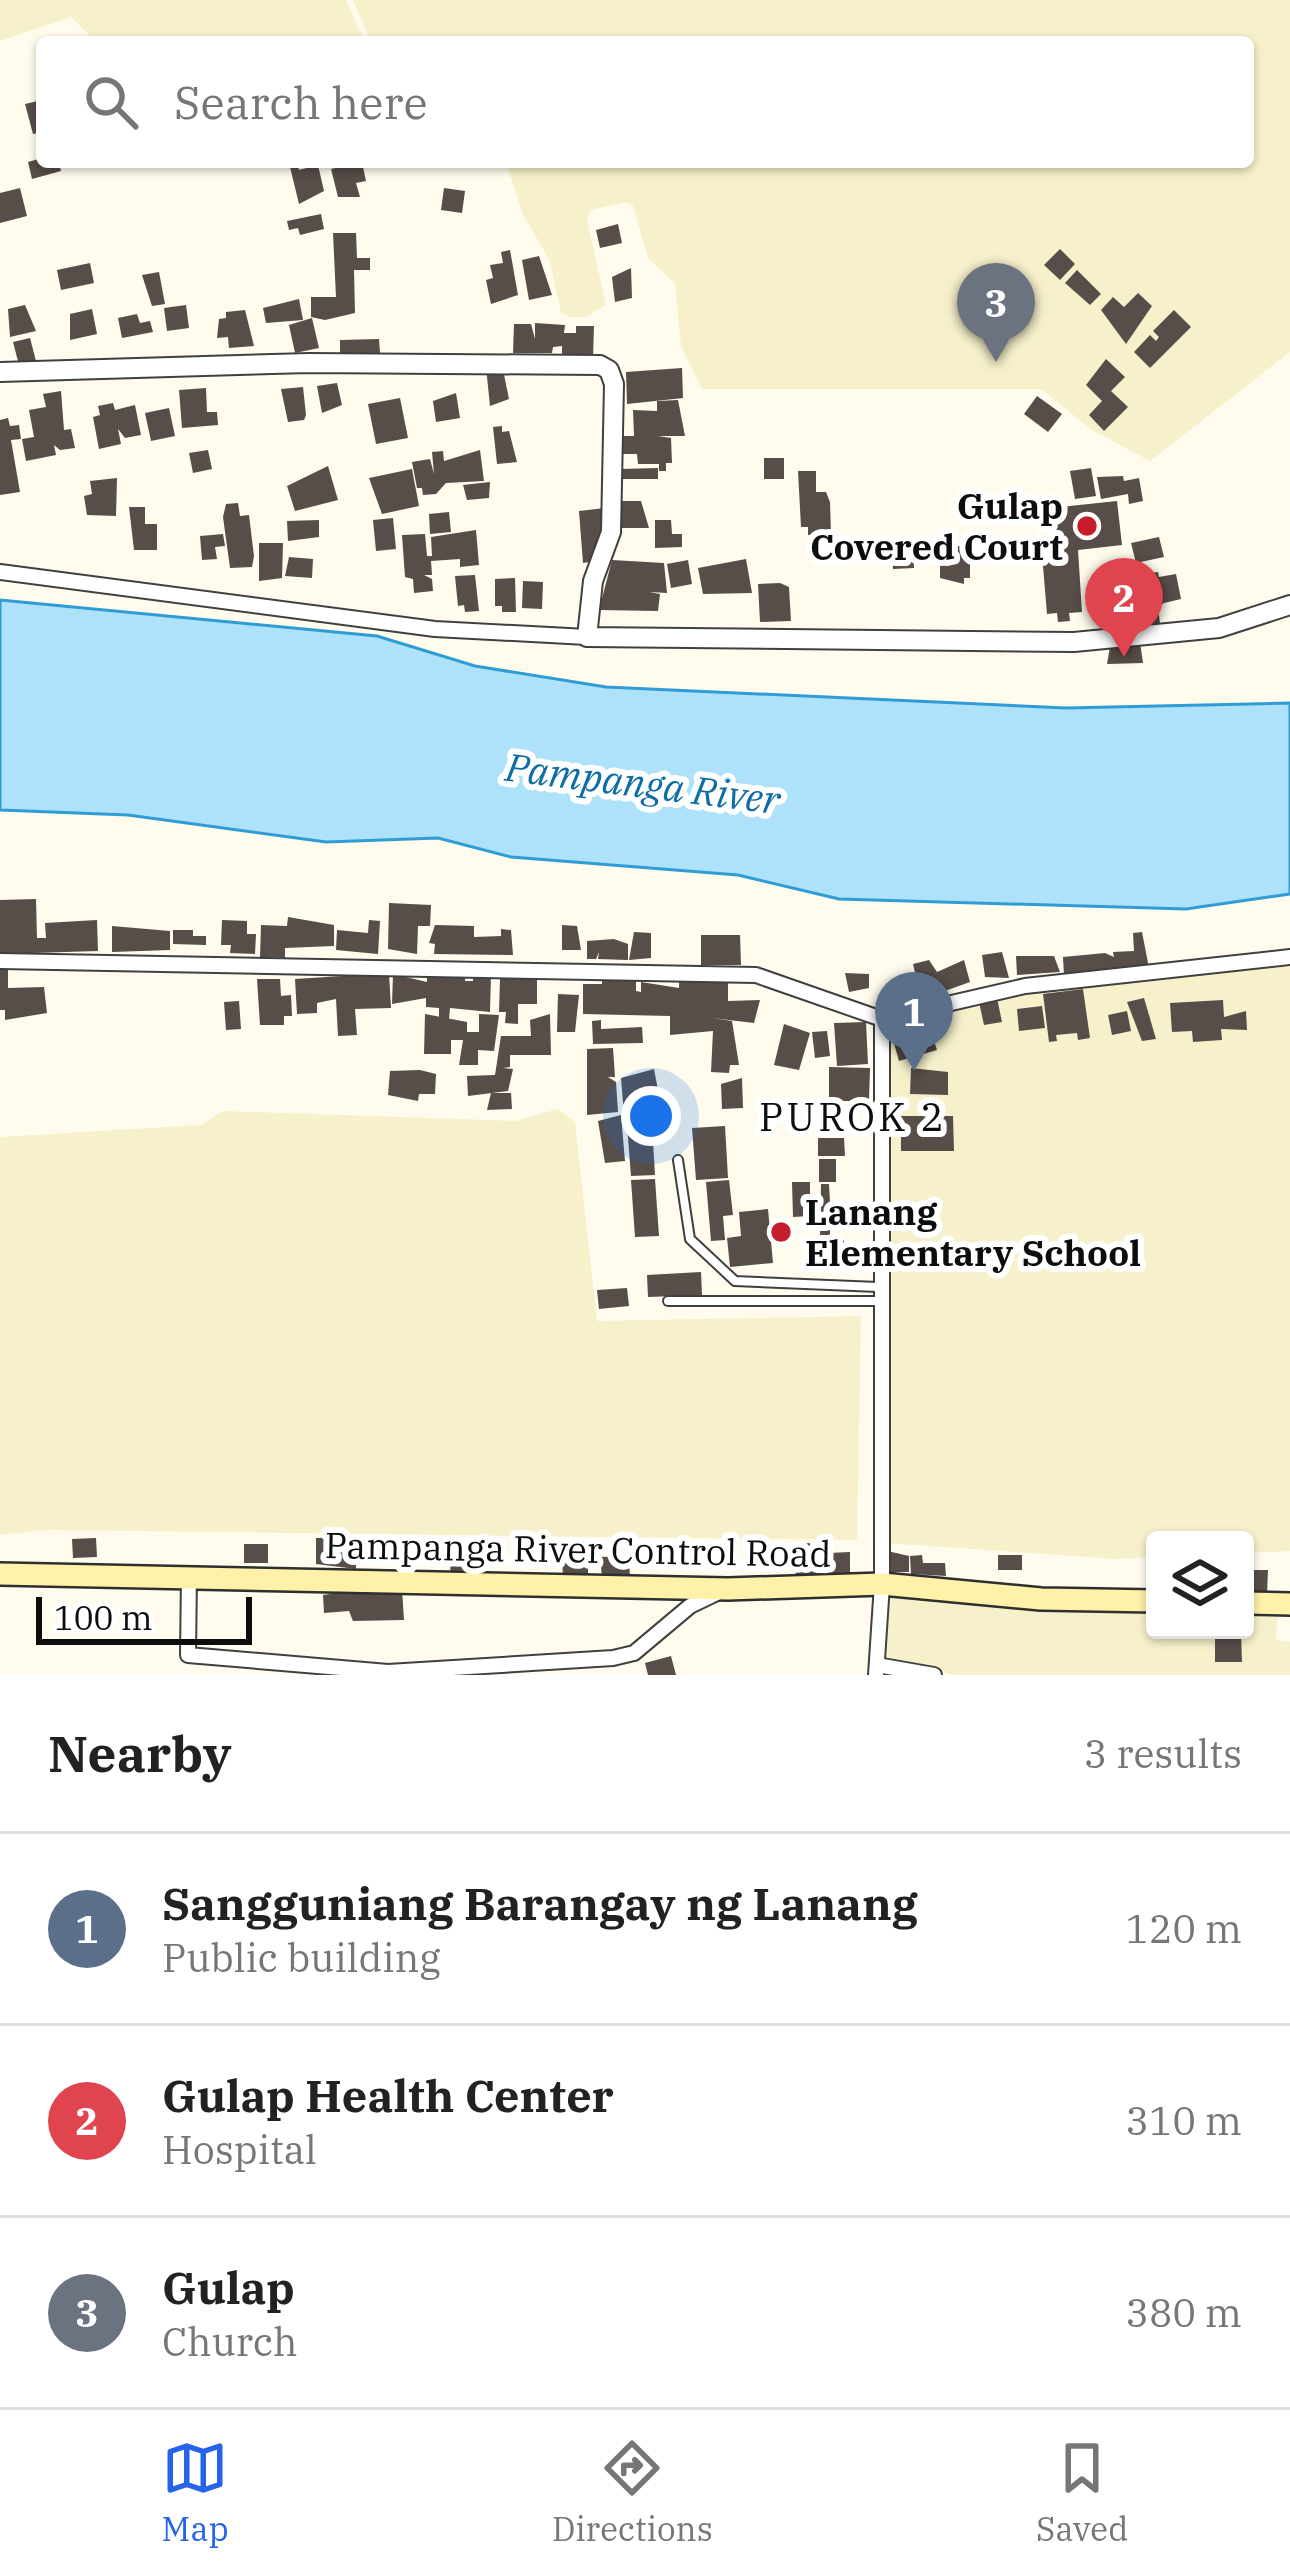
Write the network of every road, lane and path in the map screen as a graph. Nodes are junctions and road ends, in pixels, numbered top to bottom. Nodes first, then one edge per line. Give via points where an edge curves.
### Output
1 (0, 372) edge
2 (0, 572) edge
3 (1290, 605) edge
4 (587, 637) junction
5 (1290, 957) edge
6 (0, 961) edge
7 (882, 1019) junction
8 (678, 1160) dead end
9 (878, 1294) junction
10 (668, 1300) dead end
11 (0, 1574) edge
12 (189, 1574) junction
13 (882, 1585) junction
14 (728, 1588) junction
15 (1146, 1601) edge
16 (1254, 1603) edge
17 (1290, 1604) edge
18 (876, 1670) edge
19 (934, 1675) edge

1 - 4 street via 600,365 614,384 614,485
2 - 4 street via 435,628
3 - 4 street via 1219,628 1074,642
5 - 7 street via 1025,986
6 - 7 street via 756,975
7 - 9 street
8 - 9 lane via 690,1239 735,1281
9 - 10 lane
9 - 13 street
11 - 12 main road, Pampanga River Control Road
12 - 14 main road, Pampanga River Control Road
12 - 14 street via 188,1655 388,1672 634,1653 690,1606
13 - 14 main road, Pampanga River Control Road
13 - 15 main road, Pampanga River Control Road
13 - 18 street
16 - 17 main road
18 - 19 street

